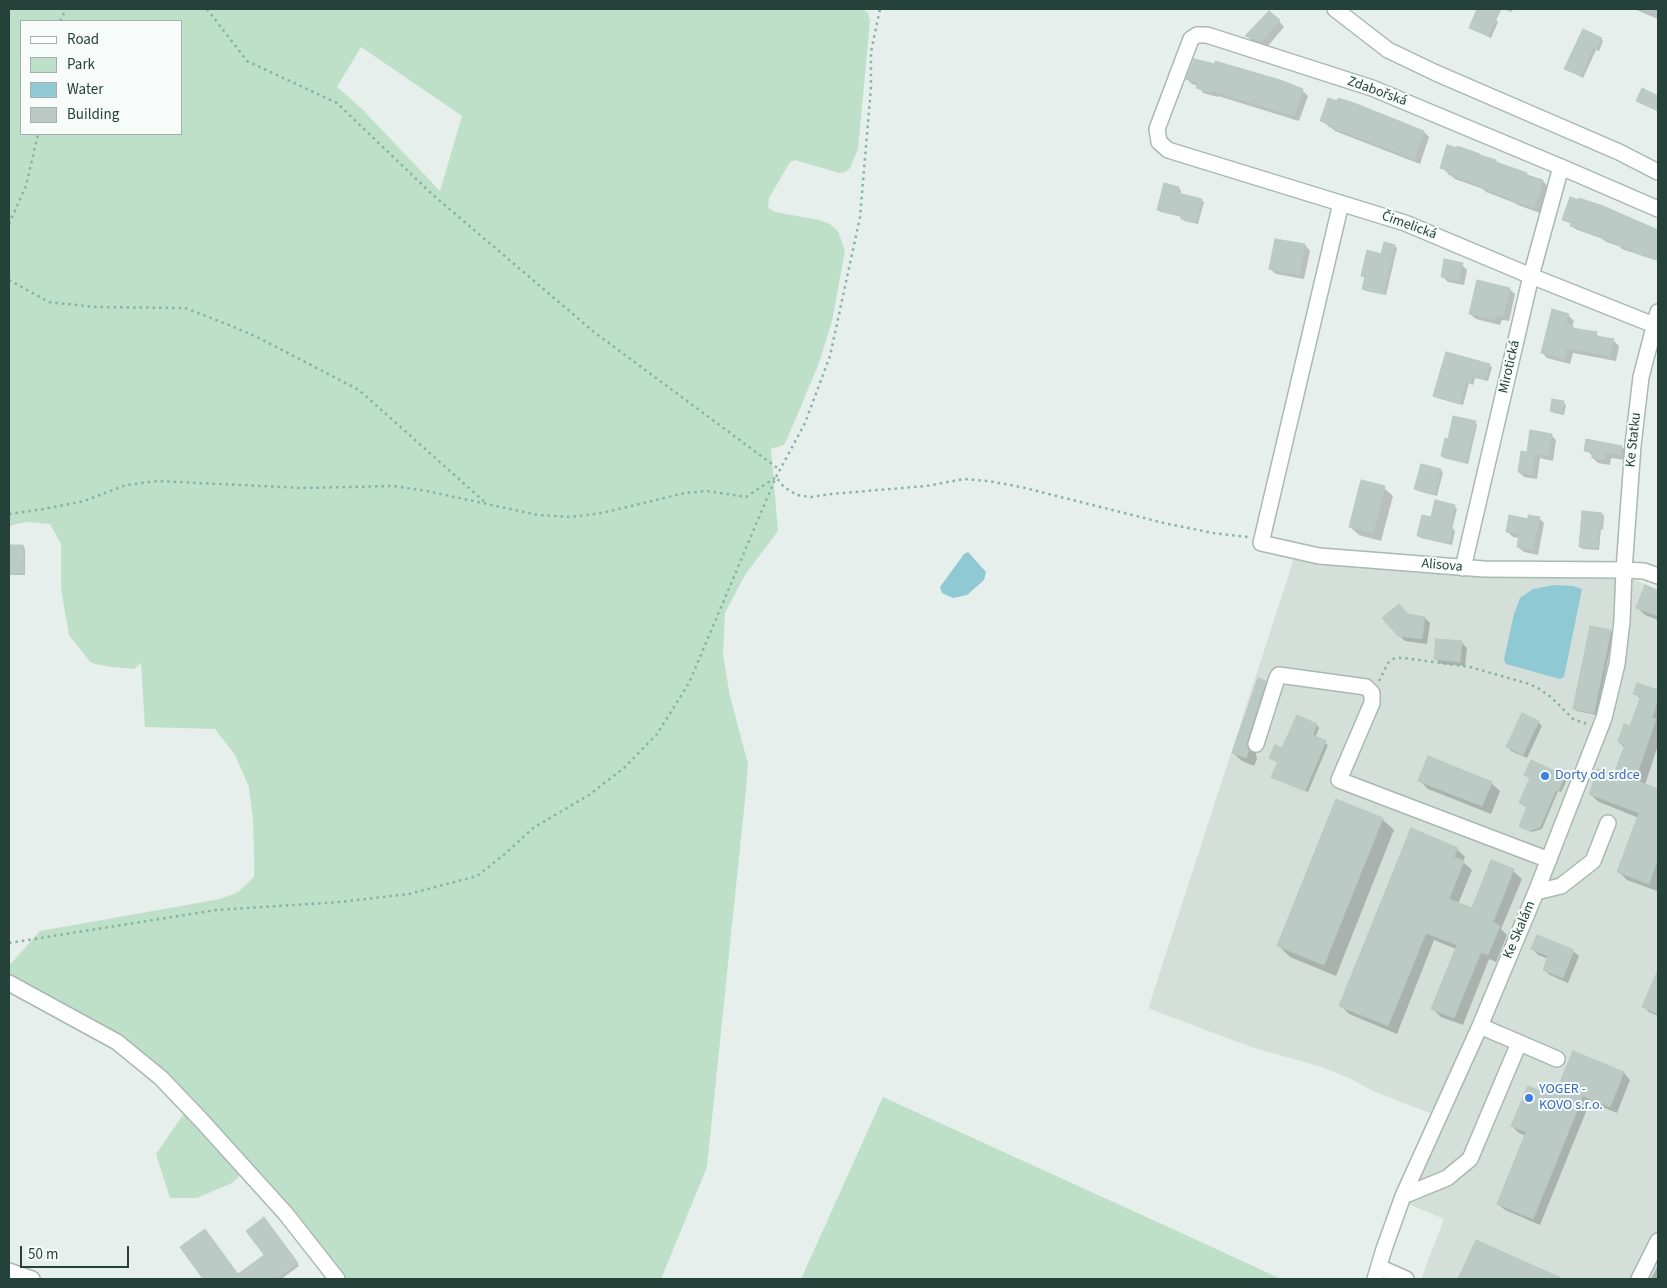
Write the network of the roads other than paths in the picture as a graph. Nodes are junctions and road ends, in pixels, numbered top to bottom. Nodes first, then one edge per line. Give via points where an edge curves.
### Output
1 (1335, 9) edge
2 (1159, 142) joint
3 (1562, 167) junction
4 (1658, 172) edge
5 (1341, 203) junction
6 (1658, 209) edge
7 (1531, 276) junction
8 (1656, 319) edge
9 (1462, 568) junction
10 (1624, 570) junction
11 (1658, 576) edge
12 (1256, 744) dead end
13 (1608, 823) dead end
14 (1549, 860) junction
15 (1536, 892) junction
16 (9, 983) edge
17 (1480, 1026) junction
18 (1519, 1043) junction
19 (1557, 1059) dead end
20 (1402, 1196) junction
21 (1658, 1241) edge
22 (9, 1271) edge
23 (1377, 1273) edge
24 (32, 1279) edge
25 (337, 1279) edge
26 (1406, 1279) edge
27 (1639, 1279) edge

1 - 4 street via 1388,50
2 - 3 street, Zdabořská via 1157,129 1191,39 1207,35 1372,88
2 - 5 street, Čimelická via 1168,150
3 - 6 street, Zdabořská
3 - 7 street, Mirotická
5 - 7 street, Čimelická via 1406,223
5 - 9 street, Alisova via 1261,543 1319,556
7 - 8 street, Čimelická
7 - 9 street, Mirotická
8 - 10 street, Ke Statku via 1641,377
9 - 10 street, Alisova
10 - 11 street, Alisova
10 - 14 street, Ke Skalám via 1617,664 1600,729
12 - 14 street via 1279,675 1366,687 1372,693 1372,702 1339,780
13 - 15 street via 1594,861 1561,886
14 - 15 street, Ke Skalám
15 - 17 street, Ke Skalám
16 - 25 street via 117,1042 161,1078 286,1214
17 - 18 street
17 - 20 street, Ke Skalám
18 - 19 street
18 - 20 street via 1470,1158 1447,1178
20 - 23 street, Ke Skalám
21 - 27 street
22 - 24 street
23 - 26 street

